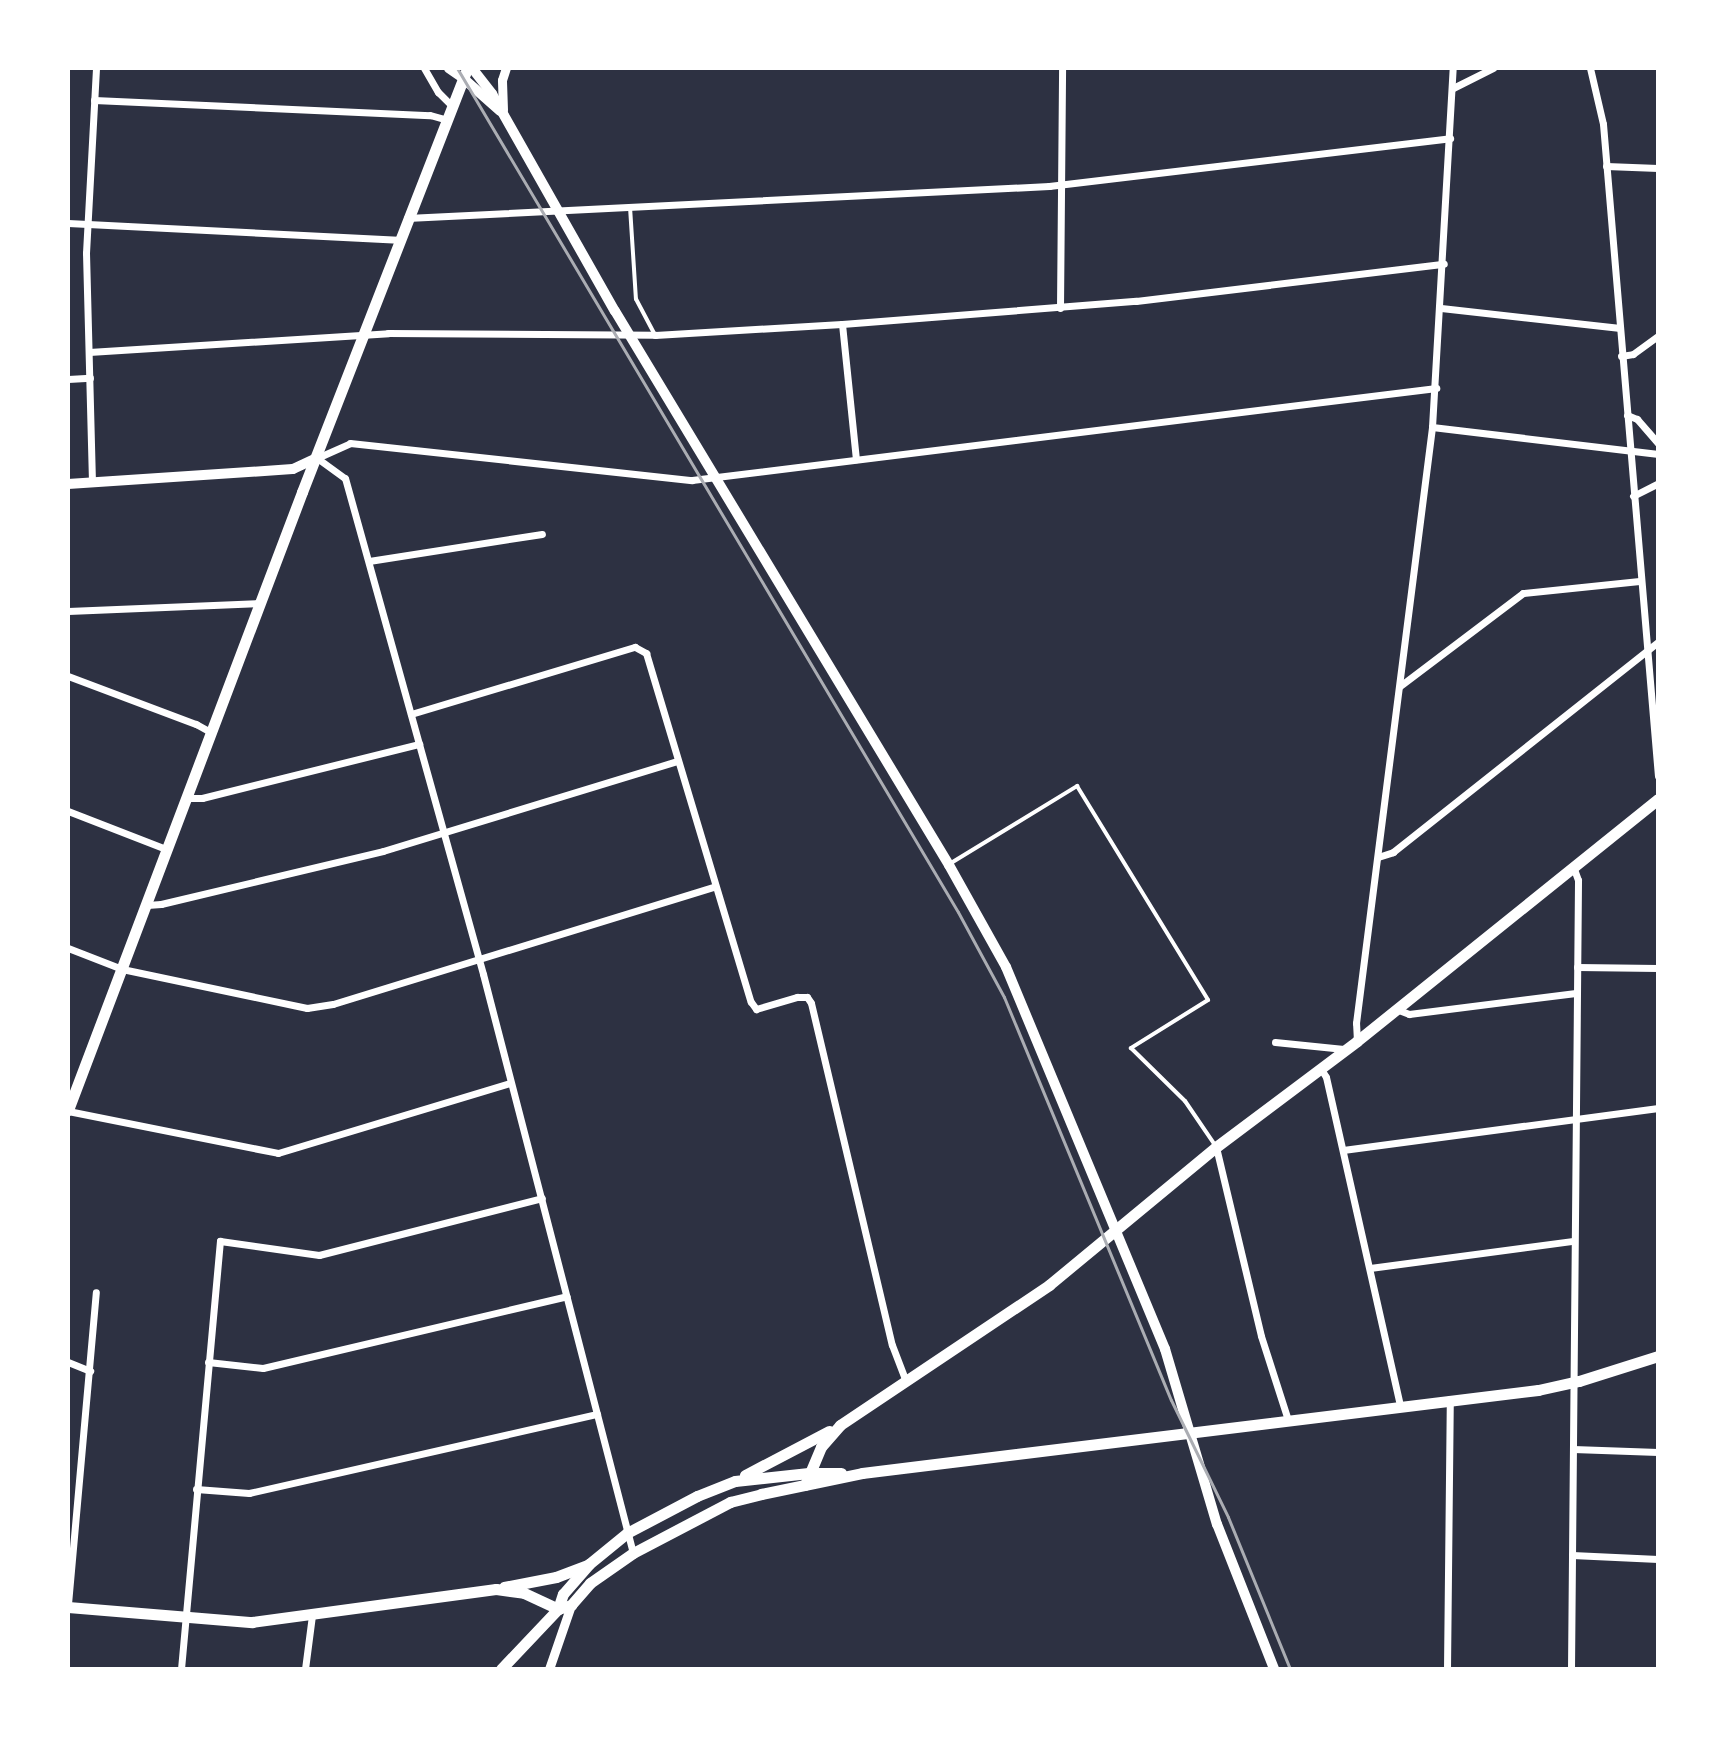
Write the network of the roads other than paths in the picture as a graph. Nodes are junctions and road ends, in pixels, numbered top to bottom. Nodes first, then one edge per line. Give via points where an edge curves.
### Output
1 (96, 68) edge
2 (424, 68) edge
3 (448, 68) edge
4 (506, 68) edge
5 (1062, 68) edge
6 (1453, 68) edge
7 (1493, 68) edge
8 (1590, 68) edge
9 (468, 72) edge
10 (1453, 88) junction
11 (94, 100) junction
12 (452, 106) junction
13 (502, 114) junction
14 (447, 120) junction
15 (1450, 138) junction
16 (1606, 166) junction
17 (1658, 168) edge
18 (1061, 185) junction
19 (630, 207) junction
20 (557, 211) junction
21 (407, 218) junction
22 (68, 223) edge
23 (88, 224) junction
24 (398, 240) junction
25 (1444, 264) junction
26 (1060, 308) junction
27 (1441, 308) junction
28 (842, 324) junction
29 (1618, 328) junction
30 (655, 335) junction
31 (630, 336) junction
32 (1658, 336) edge
33 (362, 337) junction
34 (89, 352) junction
35 (1621, 356) junction
36 (90, 378) junction
37 (68, 379) edge
38 (1436, 388) junction
39 (1627, 415) junction
40 (1432, 427) junction
41 (1658, 443) edge
42 (1630, 450) junction
43 (1658, 454) edge
44 (317, 458) junction
45 (856, 459) junction
46 (716, 477) junction
47 (92, 482) junction
48 (1658, 483) edge
49 (68, 484) edge
50 (1633, 496) junction
51 (542, 534) dead end
52 (369, 561) junction
53 (1639, 581) junction
54 (261, 603) junction
55 (68, 611) edge
56 (1658, 642) edge
57 (1645, 653) junction
58 (68, 676) edge
59 (1400, 686) junction
60 (411, 714) junction
61 (212, 733) junction
62 (419, 744) junction
63 (678, 761) junction
64 (1658, 776) edge
65 (188, 798) junction
66 (1658, 799) edge
67 (68, 811) edge
68 (445, 833) junction
69 (166, 849) junction
70 (1378, 857) junction
71 (949, 865) junction
72 (1574, 869) junction
73 (714, 887) junction
74 (147, 905) junction
75 (68, 948) edge
76 (479, 959) junction
77 (1577, 967) junction
78 (1658, 968) edge
79 (122, 969) junction
80 (1576, 993) junction
81 (1396, 1009) junction
82 (1357, 1041) junction
83 (1275, 1042) dead end
84 (1347, 1050) junction
85 (1321, 1069) junction
86 (510, 1083) junction
87 (72, 1088) edge
88 (1658, 1108) edge
89 (68, 1110) edge
90 (1574, 1118) junction
91 (1216, 1147) junction
92 (1343, 1150) junction
93 (542, 1198) junction
94 (1117, 1231) junction
95 (1573, 1241) junction
96 (1370, 1268) junction
97 (96, 1292) dead end
98 (567, 1296) junction
99 (1658, 1356) edge
100 (68, 1362) edge
101 (208, 1362) junction
102 (90, 1371) junction
103 (906, 1381) junction
104 (1571, 1383) junction
105 (1450, 1398) junction
106 (1400, 1405) junction
107 (597, 1414) junction
108 (1288, 1420) junction
109 (840, 1425) junction
110 (1191, 1433) junction
111 (1573, 1449) junction
112 (1658, 1452) edge
113 (809, 1473) junction
114 (862, 1473) junction
115 (735, 1481) junction
116 (805, 1485) junction
117 (196, 1489) junction
118 (627, 1533) junction
119 (633, 1553) junction
120 (1572, 1555) junction
121 (1658, 1559) edge
122 (589, 1564) junction
123 (496, 1589) junction
124 (68, 1605) edge
125 (571, 1605) junction
126 (558, 1609) junction
127 (312, 1615) junction
128 (185, 1618) junction
129 (181, 1669) edge
130 (305, 1669) edge
131 (501, 1669) edge
132 (549, 1669) edge
133 (1274, 1669) edge
134 (1447, 1669) edge
135 (1571, 1669) edge

1 - 11 street
2 - 12 street
3 - 9 street
4 - 13 street
5 - 18 street
6 - 10 street
7 - 10 street
8 - 16 street via 1601,108
9 - 12 main road
9 - 13 main road
10 - 15 street
11 - 14 street via 430,115
11 - 23 street
12 - 14 main road
13 - 20 main road
14 - 21 main road
15 - 18 street
15 - 25 street
16 - 17 street
16 - 29 street
18 - 19 street
18 - 26 street
19 - 20 street
19 - 30 lane via 636,299
20 - 21 street
20 - 31 main road
21 - 24 main road
22 - 23 street
23 - 24 street
23 - 34 street
24 - 33 main road
25 - 26 street
25 - 27 street
26 - 28 street
27 - 29 street
27 - 38 street
28 - 30 street
28 - 45 street
29 - 35 street
30 - 31 street
31 - 33 street
31 - 46 main road
32 - 35 street
33 - 34 street
33 - 44 main road
34 - 36 street
35 - 39 street
36 - 37 street
36 - 47 street
38 - 40 street
38 - 45 street
39 - 41 street
39 - 42 street
40 - 42 street
40 - 59 street
42 - 43 street
42 - 50 street
44 - 46 street via 350,443 692,480
44 - 47 main road via 293,469
44 - 52 street via 344,473
44 - 54 main road
45 - 46 street
46 - 71 main road
47 - 49 main road
48 - 50 street
50 - 53 street
51 - 52 street
52 - 60 street
53 - 57 street
53 - 59 street via 1523,593
54 - 55 street
54 - 61 main road
56 - 57 street
57 - 64 street
57 - 70 street via 1393,852
58 - 61 street
59 - 70 street
60 - 62 street
60 - 63 street via 641,648
61 - 65 main road
62 - 65 street
62 - 68 street
63 - 68 street
63 - 73 street
65 - 69 main road
66 - 72 main road
67 - 69 street
68 - 74 street via 285,876
68 - 76 street
69 - 74 main road
70 - 82 street
71 - 91 lane via 1077,786 1208,1000 1131,1048 1185,1101
71 - 94 main road via 1011,978
72 - 77 street
72 - 81 main road
73 - 76 street
73 - 103 street via 756,1009 797,997 811,1003 892,1345
74 - 79 main road
75 - 79 street
76 - 79 street via 307,1008
76 - 86 street
77 - 78 street
77 - 80 street
79 - 87 main road
80 - 81 street via 1409,1014
80 - 90 street
81 - 82 main road
82 - 84 main road
83 - 84 street
84 - 85 main road
85 - 91 main road
85 - 92 street
86 - 89 street via 278,1153
86 - 93 street
87 - 89 main road
88 - 90 street
90 - 92 street
90 - 95 street
91 - 94 main road
91 - 108 street via 1261,1336
92 - 96 street
93 - 98 street
93 - 101 street via 319,1255 220,1241
94 - 103 main road via 1049,1285
94 - 110 main road via 1181,1391
95 - 96 street
95 - 104 street
96 - 106 street
97 - 102 street
98 - 101 street via 263,1368
98 - 107 street
99 - 104 main road
100 - 102 street
101 - 117 street
102 - 124 street
103 - 109 main road
104 - 105 main road
104 - 111 street
105 - 106 main road
105 - 134 street
106 - 108 main road
107 - 117 street via 249,1493
107 - 118 street
108 - 110 main road
109 - 113 main road via 821,1447
109 - 115 main road
110 - 114 main road
110 - 133 main road via 1217,1524
111 - 112 street
111 - 120 street
113 - 114 main road
113 - 115 main road
113 - 116 main road
114 - 116 main road
115 - 118 main road
116 - 119 main road via 730,1502
117 - 128 street
118 - 119 street
118 - 122 main road
119 - 125 main road via 590,1583
120 - 121 street
120 - 135 street
122 - 123 main road
122 - 126 main road via 563,1594
123 - 126 main road via 524,1593
123 - 127 main road
124 - 128 main road
125 - 126 main road
125 - 132 street
126 - 131 main road
127 - 128 main road via 252,1622
127 - 130 street
128 - 129 street

